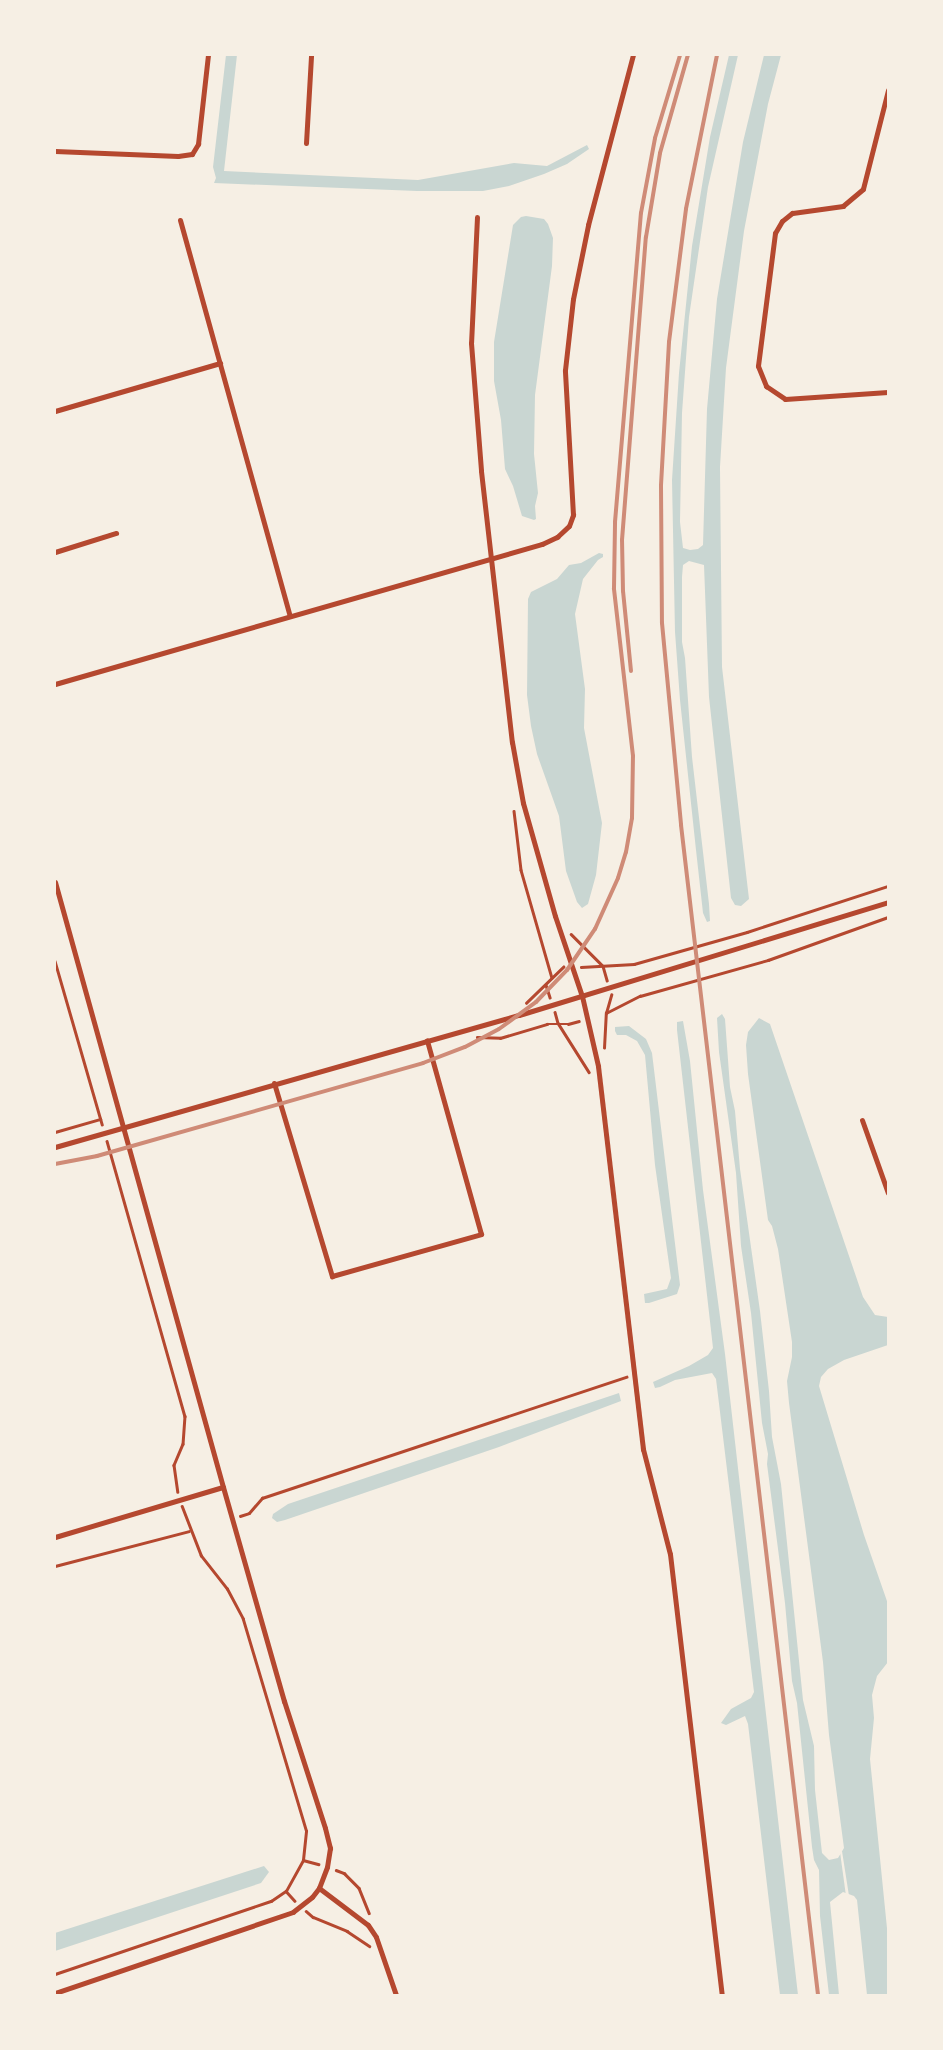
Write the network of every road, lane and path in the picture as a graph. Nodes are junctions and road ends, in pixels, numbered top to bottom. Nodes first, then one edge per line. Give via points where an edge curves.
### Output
1 (208, 55) edge
2 (310, 55) edge
3 (633, 55) edge
4 (888, 90) edge
5 (306, 142) dead end
6 (55, 151) edge
7 (477, 217) dead end
8 (180, 220) dead end
9 (220, 363) junction
10 (888, 392) edge
11 (55, 411) edge
12 (116, 533) dead end
13 (55, 552) edge
14 (492, 558) junction
15 (290, 616) junction
16 (55, 684) edge
17 (514, 808) dead end
18 (55, 882) edge
19 (888, 886) edge
20 (888, 902) edge
21 (888, 918) edge
22 (55, 961) edge
23 (574, 967) junction
24 (552, 978) junction
25 (582, 996) junction
26 (553, 1005) junction
27 (606, 1013) dead end
28 (588, 1018) junction
29 (558, 1023) junction
30 (473, 1037) dead end
31 (427, 1040) junction
32 (591, 1077) dead end
33 (274, 1083) junction
34 (100, 1119) junction
35 (862, 1120) dead end
36 (123, 1126) junction
37 (55, 1132) edge
38 (105, 1132) junction
39 (55, 1147) edge
40 (887, 1184) edge
41 (888, 1192) edge
42 (634, 1374) junction
43 (223, 1487) junction
44 (180, 1500) junction
45 (232, 1519) junction
46 (189, 1531) junction
47 (55, 1537) edge
48 (55, 1566) edge
49 (303, 1860) junction
50 (327, 1867) junction
51 (319, 1888) junction
52 (286, 1891) junction
53 (301, 1906) junction
54 (371, 1917) dead end
55 (384, 1956) junction
56 (55, 1974) edge
57 (55, 1993) edge
58 (396, 1995) edge
59 (722, 1995) edge

1 - 6 street via 198,144 192,154
2 - 5 street
3 - 14 street via 588,225 573,300 565,370 574,515 558,537
4 - 10 street via 863,189 843,206 792,213 775,233 758,366 766,386 785,399
7 - 14 street via 471,343
8 - 9 street
9 - 11 street
9 - 15 street
12 - 13 street
14 - 15 street
14 - 23 street via 519,785 555,916
15 - 16 street
17 - 24 path via 521,870
18 - 36 street
19 - 23 path via 747,932 634,964
20 - 25 street
21 - 27 path via 768,960 640,996
22 - 34 path
23 - 24 path via 563,967
23 - 25 street
24 - 26 path via 546,985
25 - 26 street
25 - 28 street
26 - 29 path
26 - 31 street
28 - 29 path via 568,1024
28 - 42 street via 598,1066
29 - 30 path via 500,1038
29 - 32 path
31 - 33 street
31 - 33 street via 481,1234 332,1276
33 - 36 street
34 - 37 path
34 - 38 path
35 - 40 street
36 - 38 street
36 - 43 street
38 - 39 street
38 - 44 path via 185,1416 183,1444 174,1465
40 - 41 street
42 - 45 path via 262,1498 249,1513
42 - 59 street via 644,1457 670,1554
43 - 44 street
43 - 45 street
44 - 46 path
44 - 47 street
45 - 50 street via 284,1701 325,1828 330,1848
46 - 48 path
46 - 49 path via 201,1556 227,1589 243,1619 306,1831
49 - 50 path
49 - 52 path
50 - 51 street
50 - 54 path via 344,1873 359,1888
51 - 53 street
51 - 55 street via 368,1925
52 - 53 path
52 - 56 path via 254,1908
53 - 55 path via 313,1917 347,1931
53 - 57 street via 293,1912
55 - 58 street

